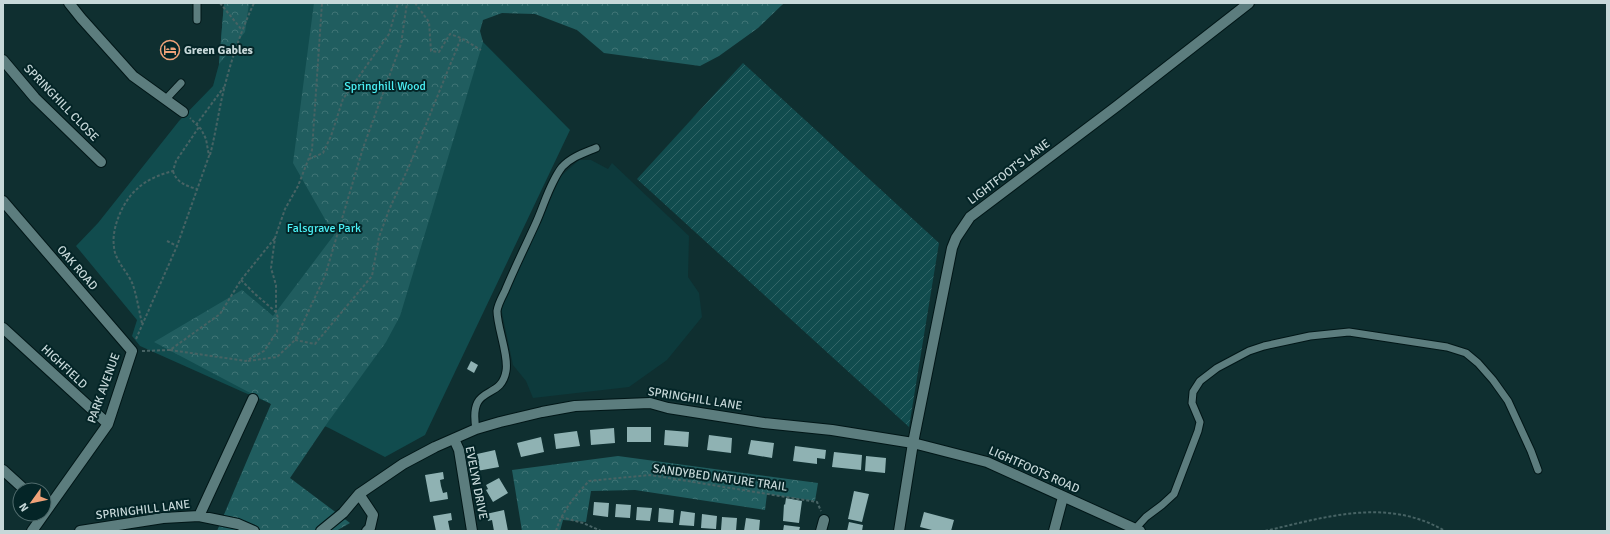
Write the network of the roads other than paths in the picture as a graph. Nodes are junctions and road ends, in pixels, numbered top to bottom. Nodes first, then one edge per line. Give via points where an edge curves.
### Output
1 (69, 3) edge
2 (197, 3) edge
3 (1249, 3) edge
4 (197, 20) dead end
5 (3, 60) edge
6 (181, 83) dead end
7 (166, 99) junction
8 (183, 112) road end
9 (596, 148) dead end
10 (101, 162) dead end
11 (3, 201) edge
12 (3, 328) edge
13 (132, 351) joint
14 (253, 400) dead end
15 (108, 424) junction
16 (476, 429) junction
17 (454, 439) junction
18 (913, 443) junction
19 (3, 470) edge
20 (1538, 470) dead end
21 (17, 482) edge
22 (358, 494) junction
23 (1063, 497) junction
24 (52, 500) edge
25 (199, 516) junction
26 (824, 520) road end
27 (37, 522) edge
28 (1138, 530) edge
29 (32, 531) edge
30 (80, 531) edge
31 (254, 531) edge
32 (321, 531) edge
33 (367, 531) edge
34 (472, 531) edge
35 (821, 531) edge
36 (899, 531) edge
37 (1054, 531) edge

1 - 7 street via 133,76
2 - 4 lane
3 - 18 street, LIGHTFOOT'S LANE via 970,217 952,248
5 - 10 street, SPRINGHILL CLOSE via 35,98
6 - 7 lane
7 - 8 street
9 - 16 lane via 570,160 554,180 509,280 497,312 507,369 504,381 477,402 474,413
11 - 13 street, OAK ROAD
12 - 15 street, HIGHFIELD
13 - 15 street, PARK AVENUE
14 - 25 street
15 - 24 street, PARK AVENUE
16 - 17 street, SPRINGHILL LANE
16 - 18 street, SPRINGHILL LANE via 575,406 650,403 757,422 832,430
17 - 22 street, SPRINGHILL LANE via 403,464
17 - 34 street, EVELYN DRIVE
18 - 23 street, LIGHTFOOTS ROAD via 987,462
18 - 36 street
19 - 21 street
20 - 28 lane via 1508,401 1493,380 1466,352 1349,332 1310,336 1249,351 1217,368 1200,381 1192,397 1200,422 1198,431 1174,494 1146,517
22 - 32 street, SPRINGHILL LANE via 342,513
22 - 33 street via 373,516
23 - 28 street, LIGHTFOOTS ROAD
23 - 37 street
25 - 30 street, SPRINGHILL LANE via 163,518
25 - 31 street, SPRINGHILL LANE via 238,524
26 - 35 street
27 - 29 street, PARK AVENUE

